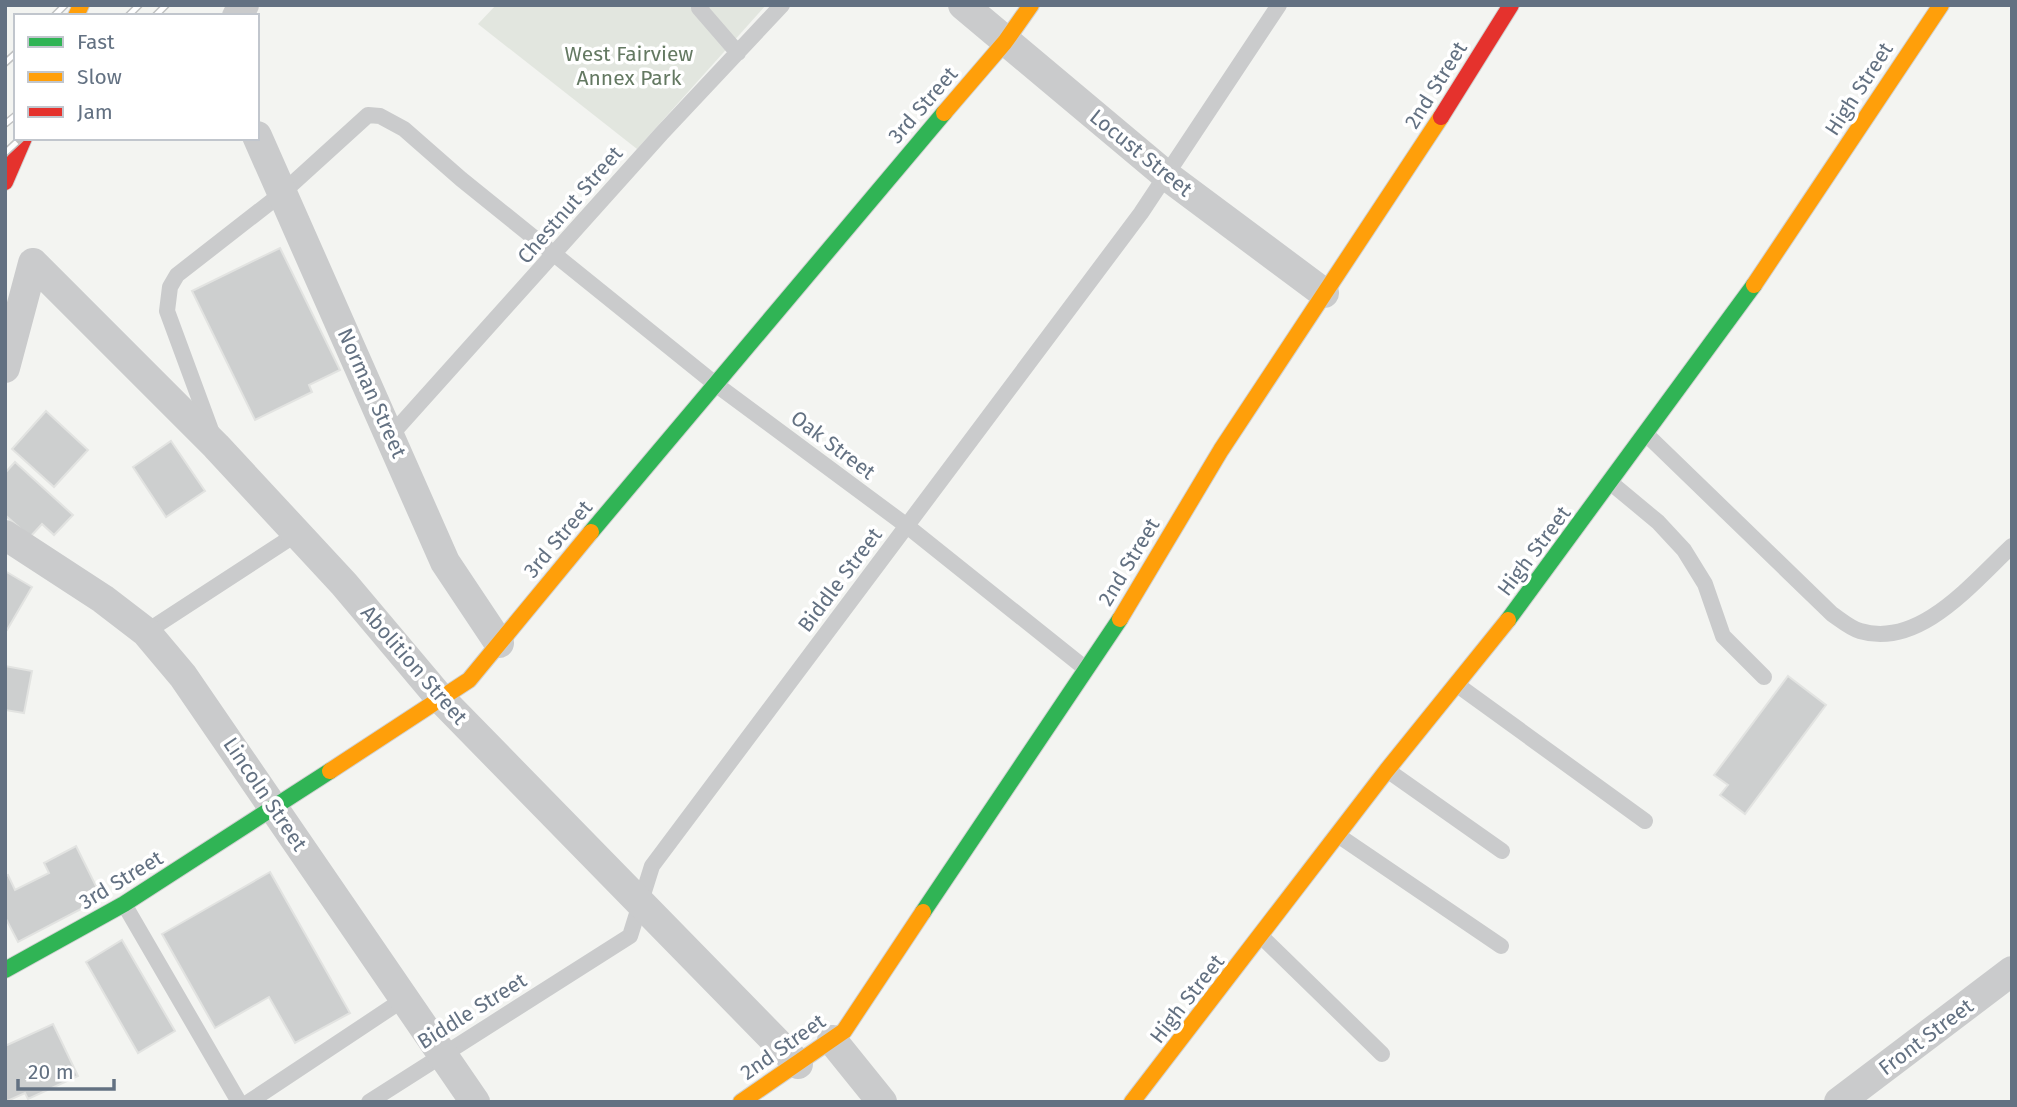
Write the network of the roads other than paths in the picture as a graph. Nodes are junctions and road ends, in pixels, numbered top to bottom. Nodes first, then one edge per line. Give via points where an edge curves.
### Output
1 (702, 5) edge
2 (782, 5) edge
3 (963, 5) edge
4 (1031, 5) edge
5 (1279, 5) edge
6 (1511, 5) edge
7 (1941, 5) edge
8 (1005, 42) junction
9 (738, 53) junction
10 (23, 140) edge
11 (259, 140) edge
12 (1167, 176) junction
13 (5, 182) edge
14 (281, 194) junction
15 (554, 255) junction
16 (1324, 293) junction
17 (5, 368) edge
18 (714, 383) junction
19 (391, 435) junction
20 (1647, 435) junction
21 (216, 446) junction
22 (1611, 483) junction
23 (906, 526) junction
24 (298, 533) junction
25 (5, 535) edge
26 (2012, 546) edge
27 (146, 632) junction
28 (499, 643) junction
29 (1086, 669) junction
30 (1764, 677) dead end
31 (1456, 684) junction
32 (440, 698) junction
33 (1387, 770) junction
34 (274, 808) junction
35 (1645, 821) dead end
36 (1339, 836) junction
37 (1502, 851) dead end
38 (640, 902) junction
39 (124, 904) junction
40 (1262, 937) junction
41 (1501, 946) dead end
42 (5, 970) edge
43 (2012, 971) edge
44 (404, 999) junction
45 (832, 1040) junction
46 (1382, 1054) dead end
47 (442, 1055) junction
48 (798, 1064) junction
49 (239, 1102) edge
50 (249, 1102) edge
51 (369, 1102) edge
52 (475, 1102) edge
53 (741, 1102) edge
54 (882, 1102) edge
55 (1132, 1102) edge
56 (1839, 1102) edge

1 - 9 lane via 699,8
2 - 9 lane, Chestnut Street
3 - 8 street, Locust Street
4 - 8 street, 3rd Street
5 - 12 lane, Biddle Street
6 - 16 street, 2nd Street via 1387,203
7 - 20 street, High Street via 1748,295
8 - 12 street, Locust Street
8 - 18 street, 3rd Street
9 - 15 lane, Chestnut Street
10 - 13 street
11 - 14 street, Norman Street
12 - 16 street, Locust Street
12 - 23 lane, Biddle Street
14 - 15 lane, Oak Street via 368,116 380,116 430,149
14 - 19 street, Norman Street
14 - 21 lane, Oak Street via 177,275 170,287 167,311
15 - 18 lane, Oak Street
15 - 19 lane, Chestnut Street
16 - 29 street, 2nd Street
17 - 21 street, Abolition Street via 33,263
18 - 23 lane, Oak Street
18 - 28 street, 3rd Street
19 - 28 street, Norman Street via 445,562
20 - 22 street, High Street
20 - 26 lane via 1832,614 1857,630 1880,635 1923,622
21 - 24 street, Abolition Street
22 - 30 lane via 1684,550 1705,584 1723,636
22 - 31 street, High Street
23 - 29 lane, Oak Street
23 - 38 lane, Biddle Street via 652,866
24 - 27 lane
24 - 32 street, Abolition Street
25 - 27 street, Lincoln Street via 103,598
27 - 34 street, Lincoln Street via 183,676
28 - 32 street, 3rd Street via 469,680
29 - 45 street, 2nd Street via 844,1031
31 - 33 street, High Street
31 - 35 lane
32 - 34 street, 3rd Street
32 - 38 street, Abolition Street
33 - 36 street, High Street
33 - 37 lane
34 - 39 street, 3rd Street
34 - 44 street, Lincoln Street
36 - 40 street, High Street
36 - 41 lane
38 - 47 lane, Biddle Street via 629,936
38 - 48 street, Abolition Street
39 - 42 street, 3rd Street
39 - 49 lane
40 - 46 lane
40 - 55 street, High Street
43 - 56 street, Front Street
44 - 47 street, Lincoln Street
44 - 50 lane
45 - 48 street, 2nd Street
45 - 54 street
47 - 51 lane, Biddle Street
47 - 52 street, Lincoln Street
48 - 53 street, 2nd Street

